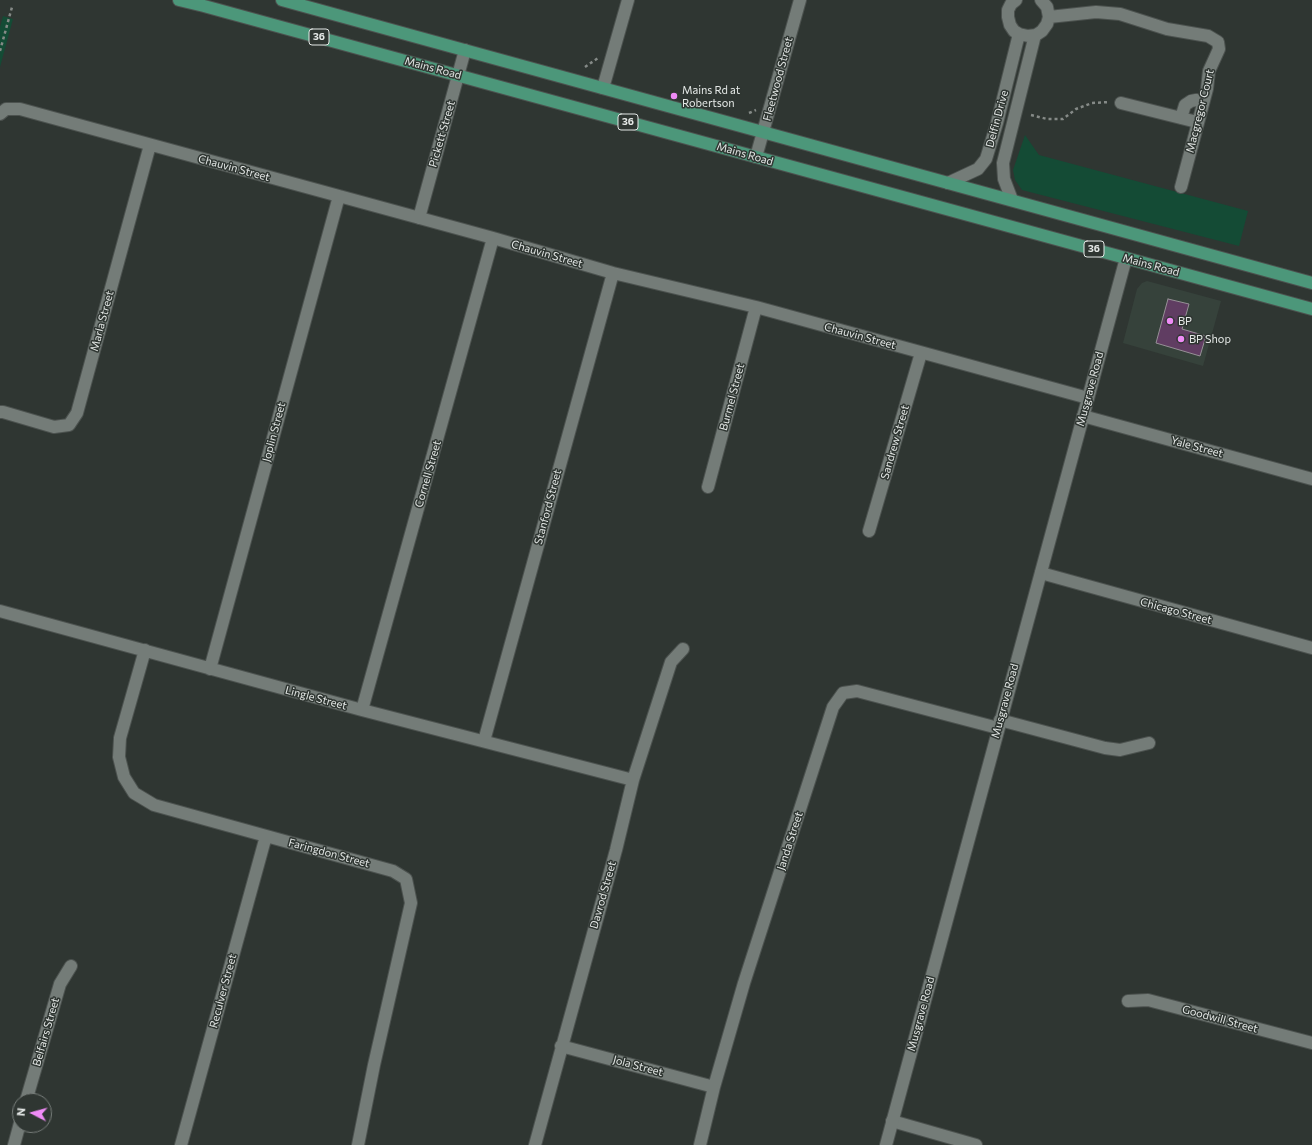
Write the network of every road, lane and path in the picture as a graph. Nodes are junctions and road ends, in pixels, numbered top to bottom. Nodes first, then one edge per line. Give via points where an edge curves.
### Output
1 (179, 0) edge
2 (282, 0) edge
3 (628, 0) edge
4 (800, 0) edge
5 (1016, 0) edge
6 (1041, 0) edge
7 (12, 7) dead end
8 (1049, 17) junction
9 (1019, 34) junction
10 (1035, 35) junction
11 (465, 50) junction
12 (0, 51) edge
13 (458, 75) junction
14 (604, 88) junction
15 (1204, 102) junction
16 (1121, 103) joint
17 (3, 112) edge
18 (1031, 115) dead end
19 (1181, 118) junction
20 (1197, 122) junction
21 (763, 132) junction
22 (150, 145) junction
23 (756, 157) junction
24 (948, 183) junction
25 (1181, 187) dead end
26 (339, 196) junction
27 (1012, 200) junction
28 (419, 218) junction
29 (493, 238) junction
30 (1126, 258) junction
31 (613, 273) junction
32 (1312, 283) edge
33 (756, 307) junction
34 (1312, 309) edge
35 (921, 353) junction
36 (1088, 398) junction
37 (0, 412) edge
38 (1083, 416) junction
39 (1312, 479) edge
40 (708, 487) dead end
41 (869, 531) dead end
42 (1041, 573) junction
43 (0, 611) edge
44 (1312, 648) edge
45 (683, 649) dead end
46 (144, 650) junction
47 (210, 669) junction
48 (362, 710) junction
49 (999, 724) junction
50 (484, 741) junction
51 (1149, 743) dead end
52 (633, 780) junction
53 (266, 836) junction
54 (71, 966) dead end
55 (1128, 1001) dead end
56 (1312, 1043) edge
57 (561, 1046) junction
58 (714, 1087) junction
59 (28, 1093) edge
60 (892, 1121) junction
61 (17, 1133) edge
62 (14, 1145) edge
63 (180, 1145) edge
64 (358, 1145) edge
65 (535, 1145) edge
66 (700, 1145) edge
67 (886, 1145) edge
68 (976, 1145) edge

1 - 13 main road, Mains Road / 36
2 - 11 main road, 36
3 - 14 street
4 - 21 street, Fleetwood Street
5 - 9 street via 1008,10 1008,18 1014,31
6 - 8 street
7 - 12 path
8 - 10 street via 1042,31
8 - 15 street, Macgregor Court via 1096,12 1120,14 1160,27 1208,36 1218,42 1219,49 1209,71
9 - 10 street
9 - 24 street, Delfin Drive via 986,159 978,169
10 - 27 street, Delfin Drive via 1003,163 1004,179
11 - 13 street, Pickett Street
11 - 14 main road, 36
13 - 23 main road, Mains Road / 36
13 - 28 street, Pickett Street
14 - 21 main road, 36
15 - 19 street via 1196,100 1185,105
15 - 20 street, Macgregor Court
16 - 18 path via 1092,103 1076,109 1063,119 1047,120
16 - 19 street
17 - 22 street, Chauvin Street via 20,109
19 - 20 street
20 - 25 street, Macgregor Court
21 - 23 street, Fleetwood Street
21 - 24 main road, 36
22 - 26 street, Chauvin Street
22 - 37 street, Marla Street via 77,413 69,425 54,427
23 - 30 main road, Mains Road / 36
24 - 27 main road, 36
26 - 28 street, Chauvin Street
26 - 47 street, Joplin Street
27 - 32 main road, 36
28 - 29 street, Chauvin Street
29 - 31 street, Chauvin Street
29 - 48 street, Cornell Street
30 - 34 main road, Mains Road / 36
30 - 36 street, Musgrave Road
31 - 33 street, Chauvin Street
31 - 50 street, Stanford Street
33 - 35 street, Chauvin Street
33 - 40 street, Burmel Street
35 - 36 street, Chauvin Street
35 - 41 street, Sandrew Street
36 - 38 street, Musgrave Road
38 - 39 street, Yale Street
38 - 42 street, Musgrave Road
42 - 44 street, Chicago Street
42 - 49 street, Musgrave Road
43 - 46 street, Lingle Street
45 - 52 street, Davrod Street via 671,662
46 - 47 street, Lingle Street
46 - 53 street, Faringdon Street via 120,738 119,757 124,777 134,793 154,805
47 - 48 street, Lingle Street
48 - 50 street, Lingle Street
49 - 51 street, Janda Street via 1120,750
49 - 58 street, Janda Street via 857,691 843,693 833,706 744,983
49 - 60 street, Musgrave Road
50 - 52 street, Lingle Street
52 - 57 street, Davrod Street
53 - 63 street, Reculver Street
53 - 64 street, Faringdon Street via 393,871 406,879 411,903
54 - 59 street, Belfairs Street via 60,984
55 - 56 street, Goodwill Street via 1148,1000
57 - 58 street, Jola Street
57 - 65 street, Davrod Street
58 - 66 street, Janda Street
60 - 67 street, Musgrave Road
60 - 68 street
61 - 62 street

